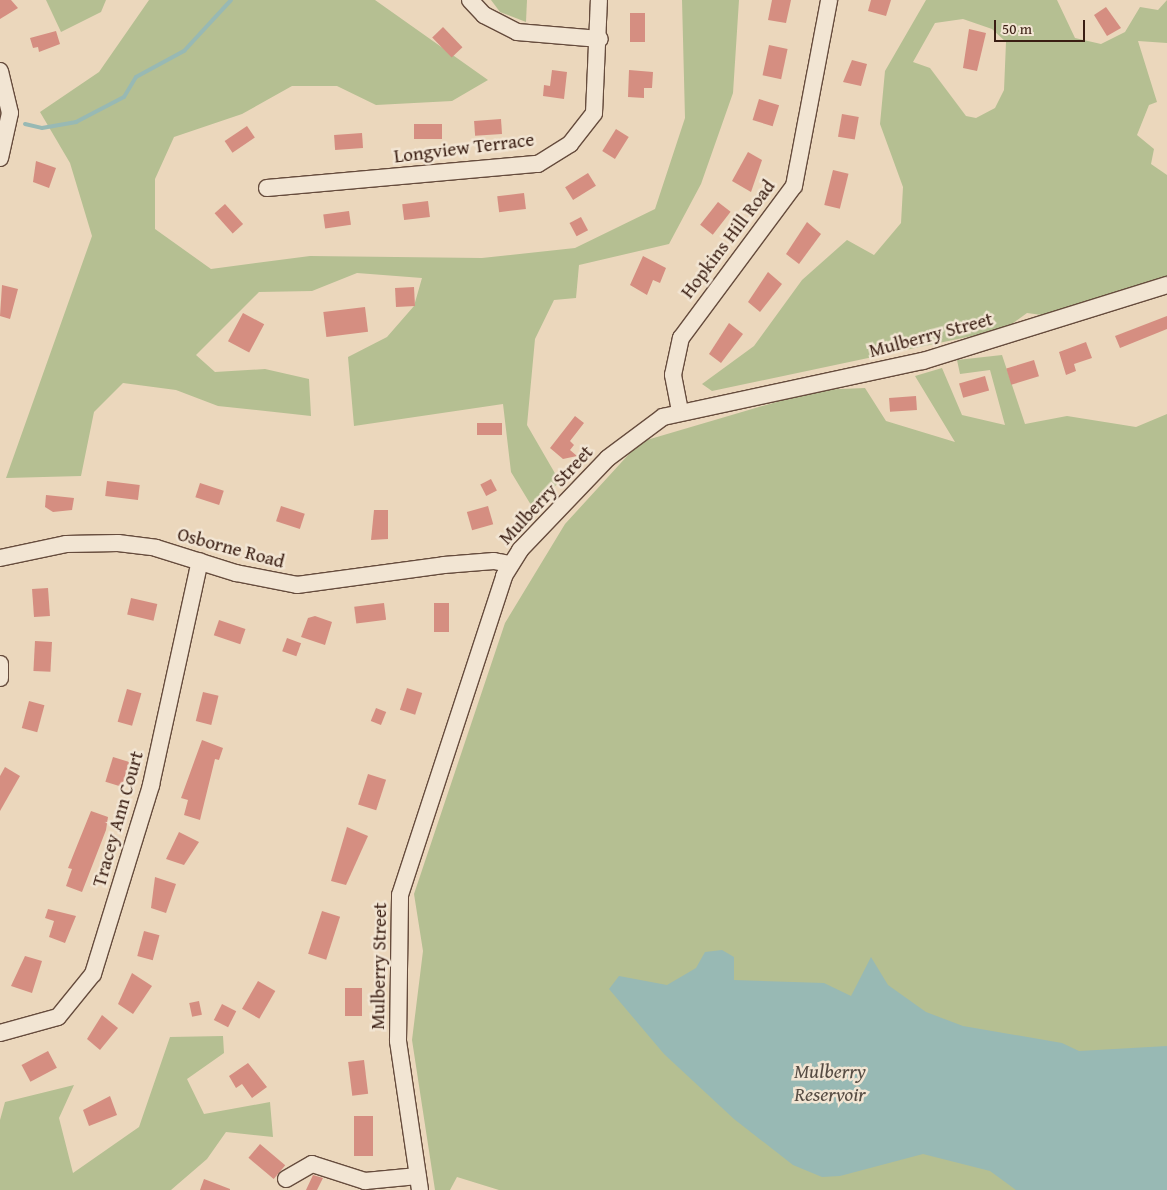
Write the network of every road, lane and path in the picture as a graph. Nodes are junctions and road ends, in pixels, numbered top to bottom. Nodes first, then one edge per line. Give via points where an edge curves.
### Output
1 (470, 0) edge
2 (599, 0) edge
3 (829, 0) edge
4 (600, 39) junction
5 (0, 71) edge
6 (0, 158) edge
7 (267, 188) dead end
8 (1167, 285) edge
9 (680, 411) junction
10 (0, 558) edge
11 (200, 562) junction
12 (510, 564) junction
13 (0, 664) edge
14 (0, 678) edge
15 (0, 1033) edge
16 (286, 1179) dead end
17 (419, 1183) edge

1 - 4 street via 484,14 517,32
2 - 4 street, Longview Terrace
3 - 9 street, Hopkins Hill Road via 794,186 681,338 673,375
4 - 7 street, Longview Terrace via 594,113 570,144 538,164
5 - 6 street via 10,113
8 - 9 street, Mulberry Street via 924,361
9 - 12 street, Mulberry Street via 645,426 628,439
10 - 11 street, Osborne Road via 99,543 156,548
11 - 12 street, Osborne Road via 297,585 494,560
11 - 15 street, Tracey Ann Court via 151,786 93,974 58,1017
12 - 17 street, Mulberry Street via 400,895 398,1041
13 - 14 street
16 - 17 street via 312,1164 365,1180

